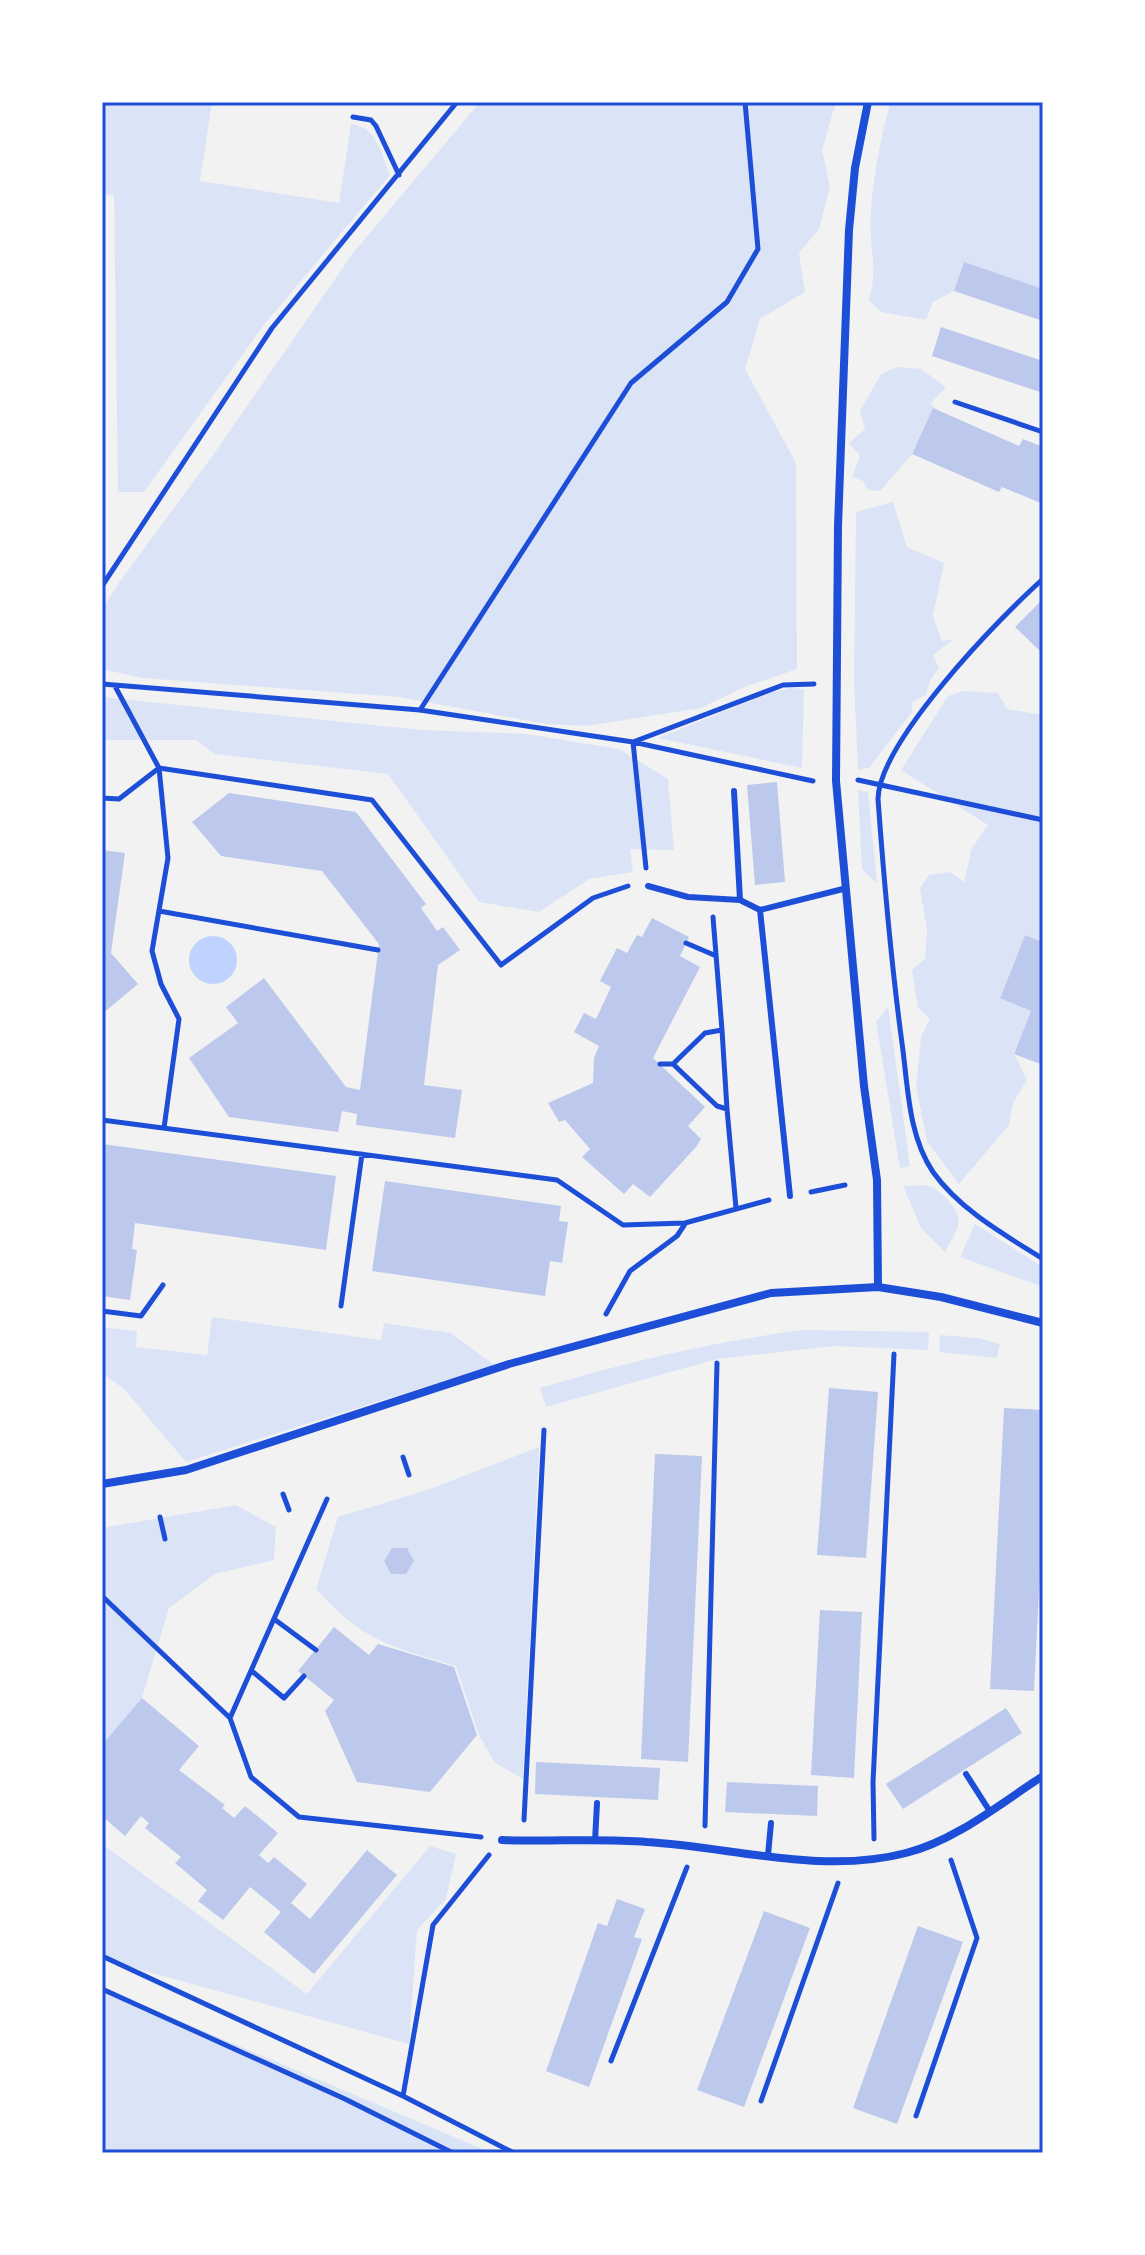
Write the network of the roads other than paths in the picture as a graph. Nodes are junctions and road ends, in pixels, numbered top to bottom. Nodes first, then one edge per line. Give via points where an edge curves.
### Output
1 (868, 102) edge
2 (734, 791) dead end
3 (648, 886) road end
4 (843, 889) junction
5 (740, 900) junction
6 (760, 910) junction
7 (790, 1196) road end
8 (878, 1287) junction
9 (1043, 1323) edge
10 (102, 1484) edge
11 (966, 1774) dead end
12 (1043, 1776) edge
13 (597, 1803) dead end
14 (989, 1810) junction
15 (771, 1823) dead end
16 (502, 1840) road end
17 (595, 1841) junction
18 (768, 1855) junction

1 - 4 street via 849,230 835,683
2 - 5 lane
3 - 5 lane via 688,897
4 - 6 lane
4 - 8 street via 877,1180
5 - 6 lane
6 - 7 lane
8 - 9 street
8 - 10 street via 771,1293 592,1340 186,1470
11 - 14 lane
12 - 14 street
13 - 17 lane
14 - 18 street via 942,1839 875,1860
15 - 18 lane
16 - 17 street
17 - 18 street

